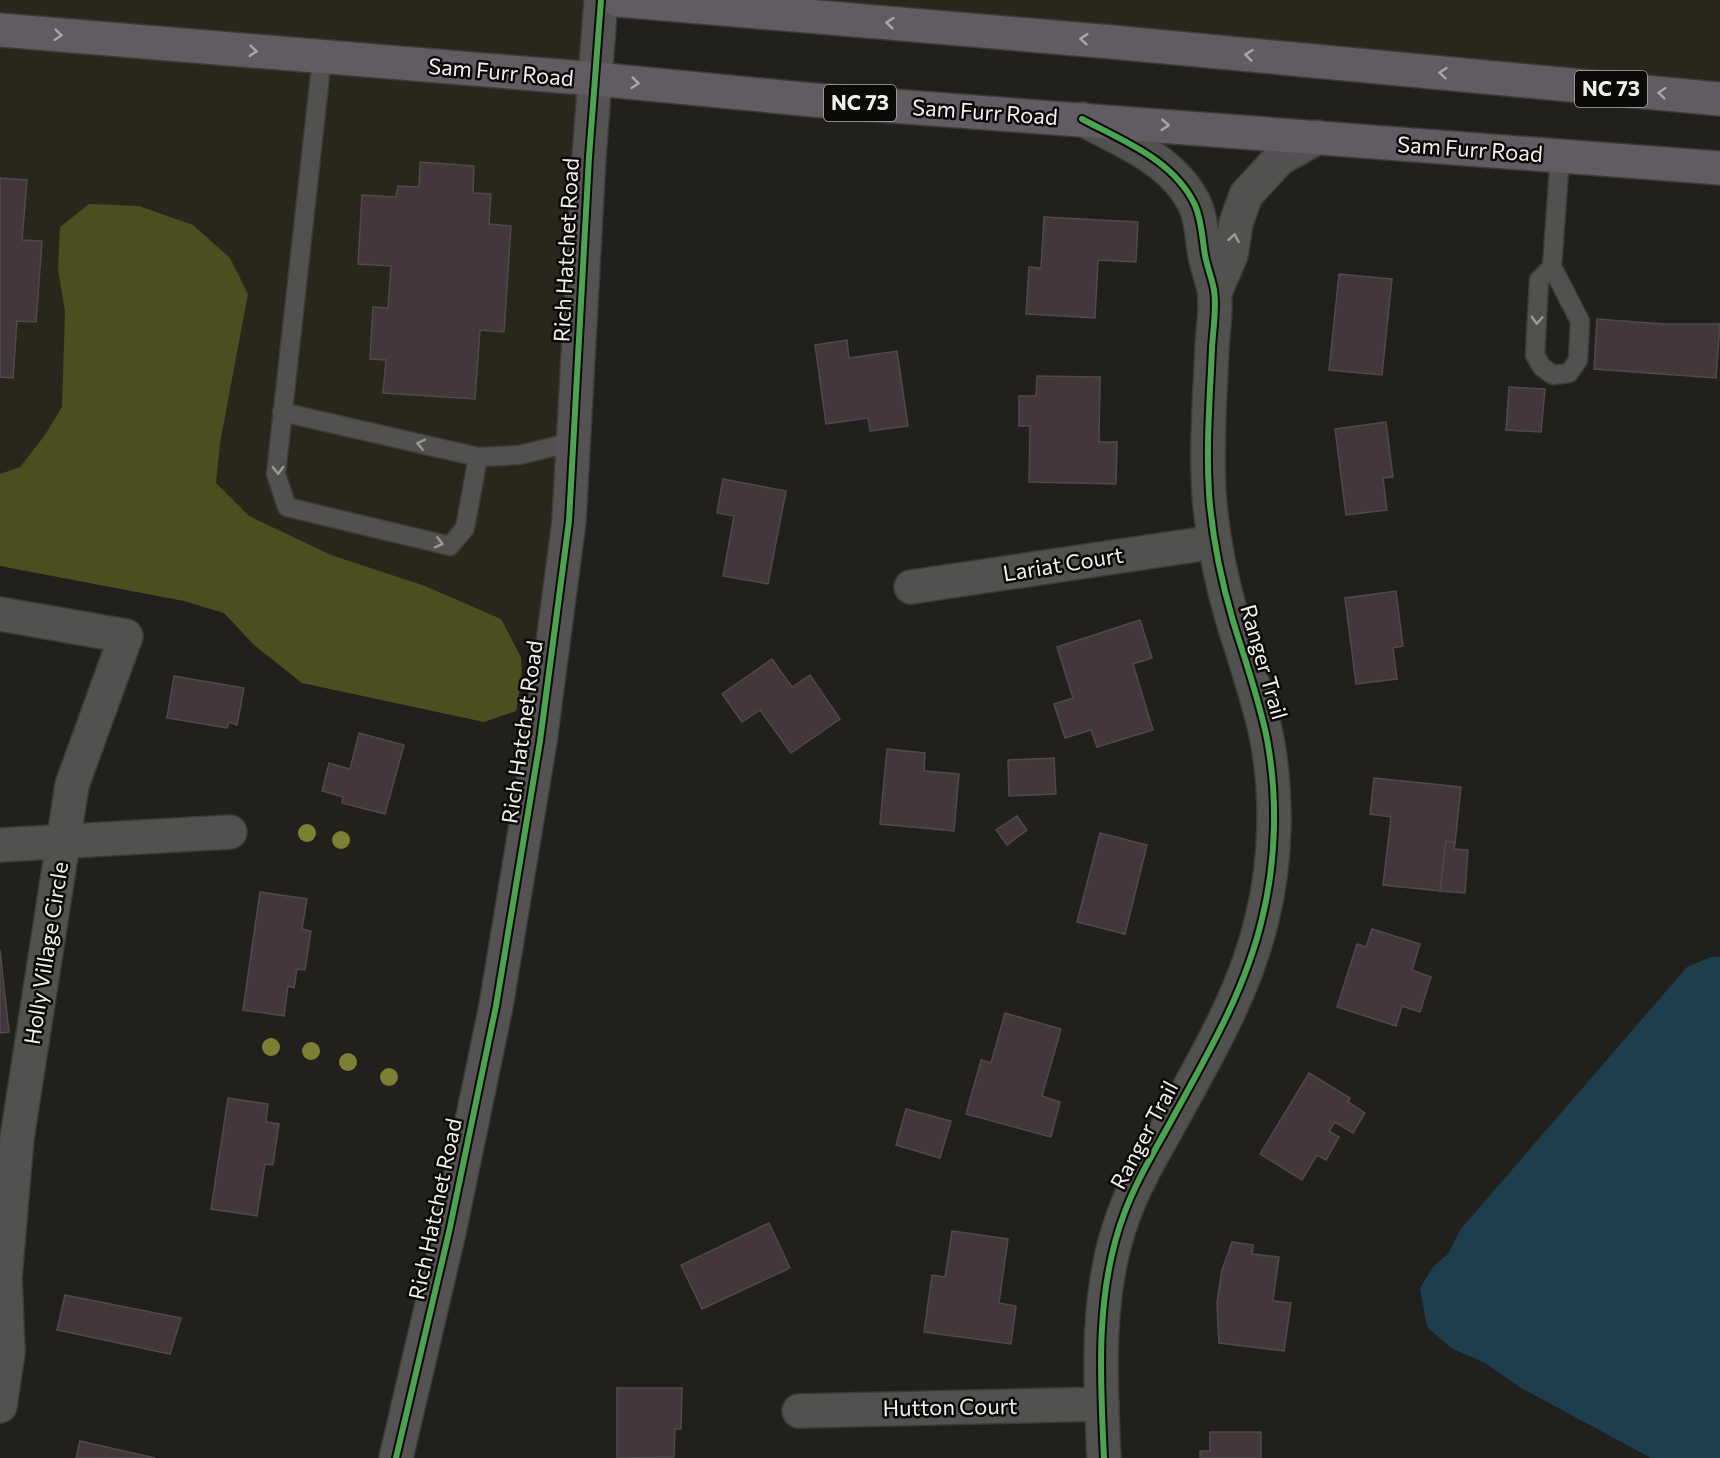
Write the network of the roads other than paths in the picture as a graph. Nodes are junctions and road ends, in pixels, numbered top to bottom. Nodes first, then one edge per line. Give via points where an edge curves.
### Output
1 (601, 0) edge
2 (618, 0) edge
3 (0, 30) edge
4 (322, 57) junction
5 (595, 79) junction
6 (1720, 99) edge
7 (1082, 119) junction
8 (1318, 137) junction
9 (1560, 156) junction
10 (1720, 168) edge
11 (1552, 267) junction
12 (1215, 292) junction
13 (282, 411) junction
14 (573, 442) junction
15 (478, 457) junction
16 (1215, 542) junction
17 (911, 587) dead end
18 (0, 614) edge
19 (230, 832) dead end
20 (64, 842) junction
21 (0, 845) edge
22 (1101, 1404) junction
23 (0, 1406) edge
24 (799, 1411) dead end
25 (396, 1458) edge
26 (1104, 1458) edge

1 - 5 street, Rich Hatchet Road
6 -> 2 main road, NC 73
3 -> 4 main road, Sam Furr Road / NC 73
4 - 5 main road, Sam Furr Road / NC 73
4 - 13 lane
5 -> 7 main road, Sam Furr Road / NC 73
5 - 14 street, Rich Hatchet Road
7 -> 8 main road, Sam Furr Road / NC 73
7 - 12 street, Ranger Trail via 1145,152 1176,176 1194,204 1202,227
8 - 9 main road, Sam Furr Road / NC 73
12 -> 8 street, Ranger Trail via 1231,255 1246,195 1279,159
9 - 10 main road, Sam Furr Road / NC 73
9 - 11 lane
11 -> 11 lane via 1539,280 1535,355 1553,375 1569,373 1578,360 1580,321
12 - 16 street, Ranger Trail via 1209,493
15 -> 13 lane
13 -> 15 lane via 276,474 287,507 450,546 465,528
14 - 15 lane via 519,455
14 - 25 street, Rich Hatchet Road via 569,521 542,731 496,1006
16 - 17 street, Lariat Court
16 - 22 street, Ranger Trail via 1221,578 1267,740 1273,787 1273,850 1263,918 1228,1017 1137,1183 1123,1217 1107,1278
18 - 20 street, Holly Village Circle via 126,636 72,785
19 - 20 street
20 - 21 street
20 - 23 street, Holly Village Circle via 12,1185 5,1277 8,1352
22 - 24 street, Hutton Court
22 - 26 street, Ranger Trail

